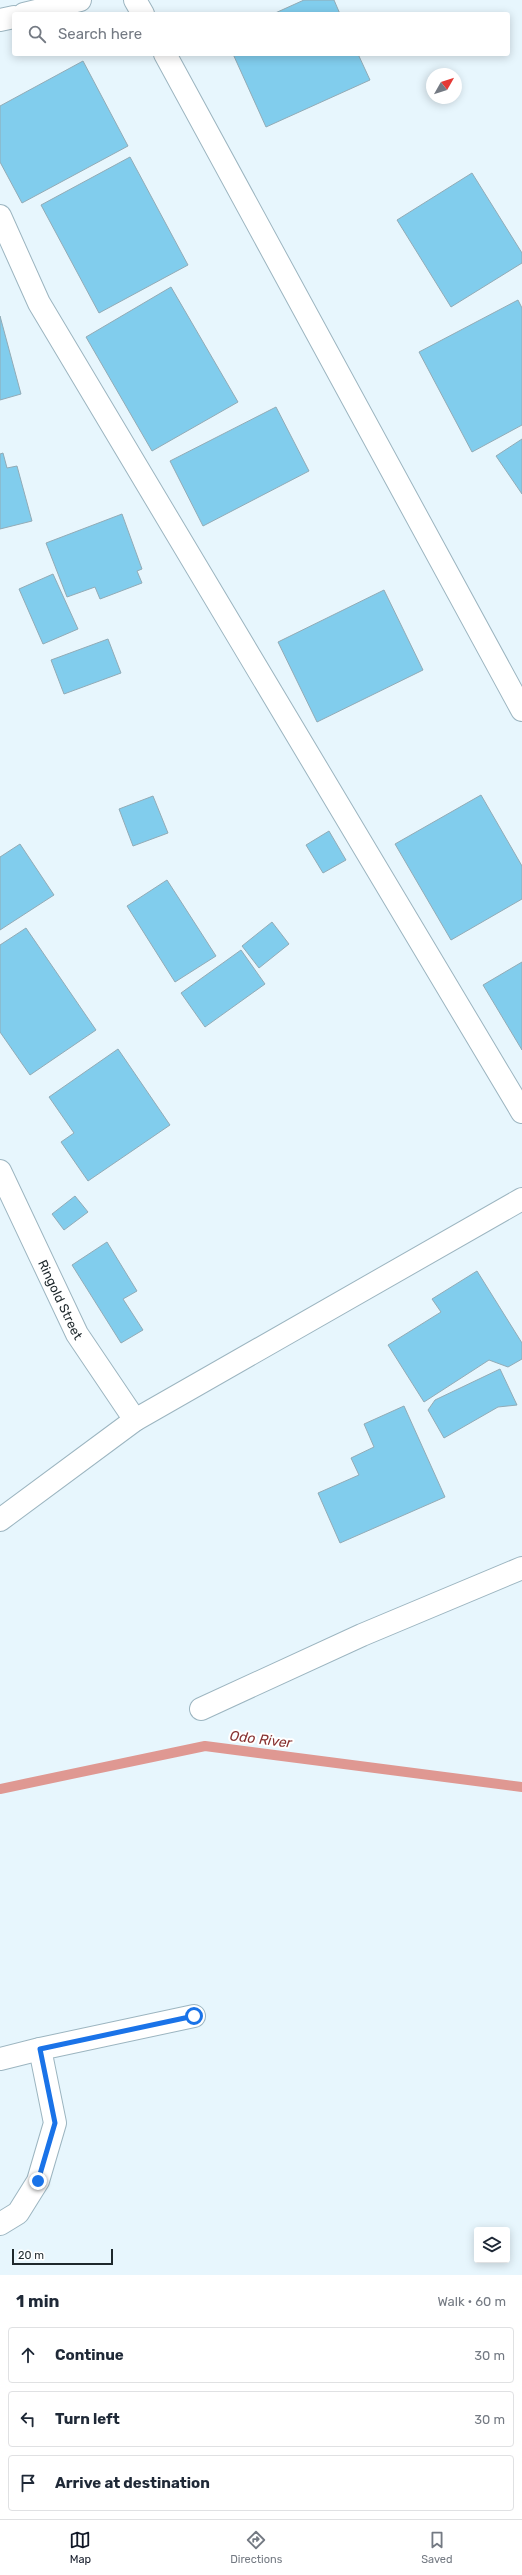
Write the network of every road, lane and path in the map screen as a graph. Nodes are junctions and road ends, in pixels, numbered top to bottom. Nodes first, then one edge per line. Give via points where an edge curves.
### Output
1 (80, 0) edge
2 (136, 0) edge
3 (32, 12) edge
4 (142, 12) edge
5 (12, 17) edge
6 (0, 20) edge
7 (166, 56) edge
8 (0, 216) edge
9 (522, 710) edge
10 (522, 1112) edge
11 (0, 1171) edge
12 (522, 1199) edge
13 (135, 1420) junction
14 (0, 1520) edge
15 (522, 1568) edge
16 (200, 1708) dead end
17 (194, 2016) dead end
18 (40, 2049) junction
19 (0, 2059) edge
20 (0, 2224) edge

1 - 3 street
2 - 4 street
5 - 6 street
7 - 9 street
8 - 10 street via 39,303
11 - 13 street, Ringold Street via 77,1334
12 - 13 street
13 - 14 street
15 - 16 street via 362,1635
17 - 18 street
18 - 19 street
18 - 20 street via 55,2123 38,2181 18,2213

